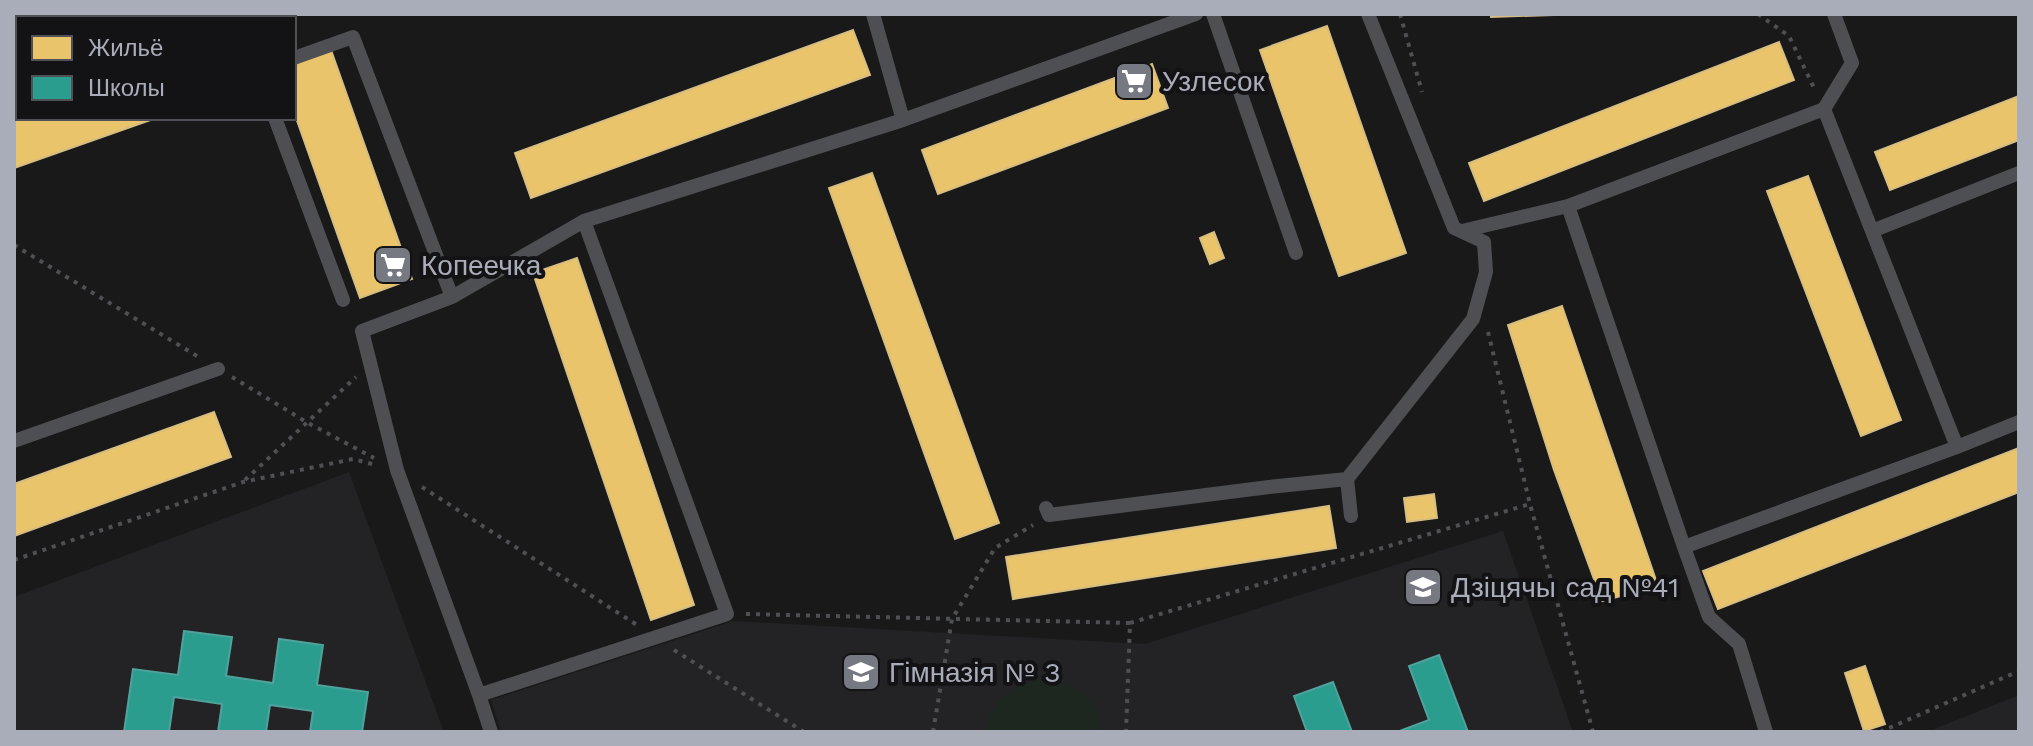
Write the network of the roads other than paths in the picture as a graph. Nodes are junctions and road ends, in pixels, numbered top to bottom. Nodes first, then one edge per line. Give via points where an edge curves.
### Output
1 (873, 14) edge
2 (1196, 14) edge
3 (1213, 14) edge
4 (1368, 14) edge
5 (1834, 14) edge
6 (296, 57) edge
7 (1824, 109) junction
8 (276, 120) edge
9 (903, 120) junction
10 (2019, 173) edge
11 (1568, 206) junction
12 (584, 221) junction
13 (1462, 231) junction
14 (1872, 231) junction
15 (1296, 253) dead end
16 (452, 297) junction
17 (343, 300) dead end
18 (218, 369) dead end
19 (2019, 422) edge
20 (14, 441) edge
21 (1957, 447) junction
22 (1347, 479) junction
23 (1048, 512) road end
24 (1351, 516) dead end
25 (1684, 547) junction
26 (479, 695) junction
27 (491, 732) edge
28 (1766, 732) edge

1 - 9 lane
2 - 9 lane
3 - 15 lane
4 - 13 lane via 1454,228
5 - 7 lane via 1852,63
6 - 16 lane via 353,37
7 - 11 lane
7 - 14 lane
8 - 17 lane
9 - 12 lane
10 - 14 lane
11 - 13 lane
11 - 25 lane
12 - 16 lane
12 - 26 lane via 727,614
13 - 22 lane via 1484,242 1486,272 1473,319
14 - 21 lane
16 - 26 lane via 362,331 397,470
18 - 20 lane
19 - 21 lane
21 - 25 lane
22 - 23 lane
22 - 24 lane
25 - 28 lane via 1709,617 1739,644
26 - 27 lane

